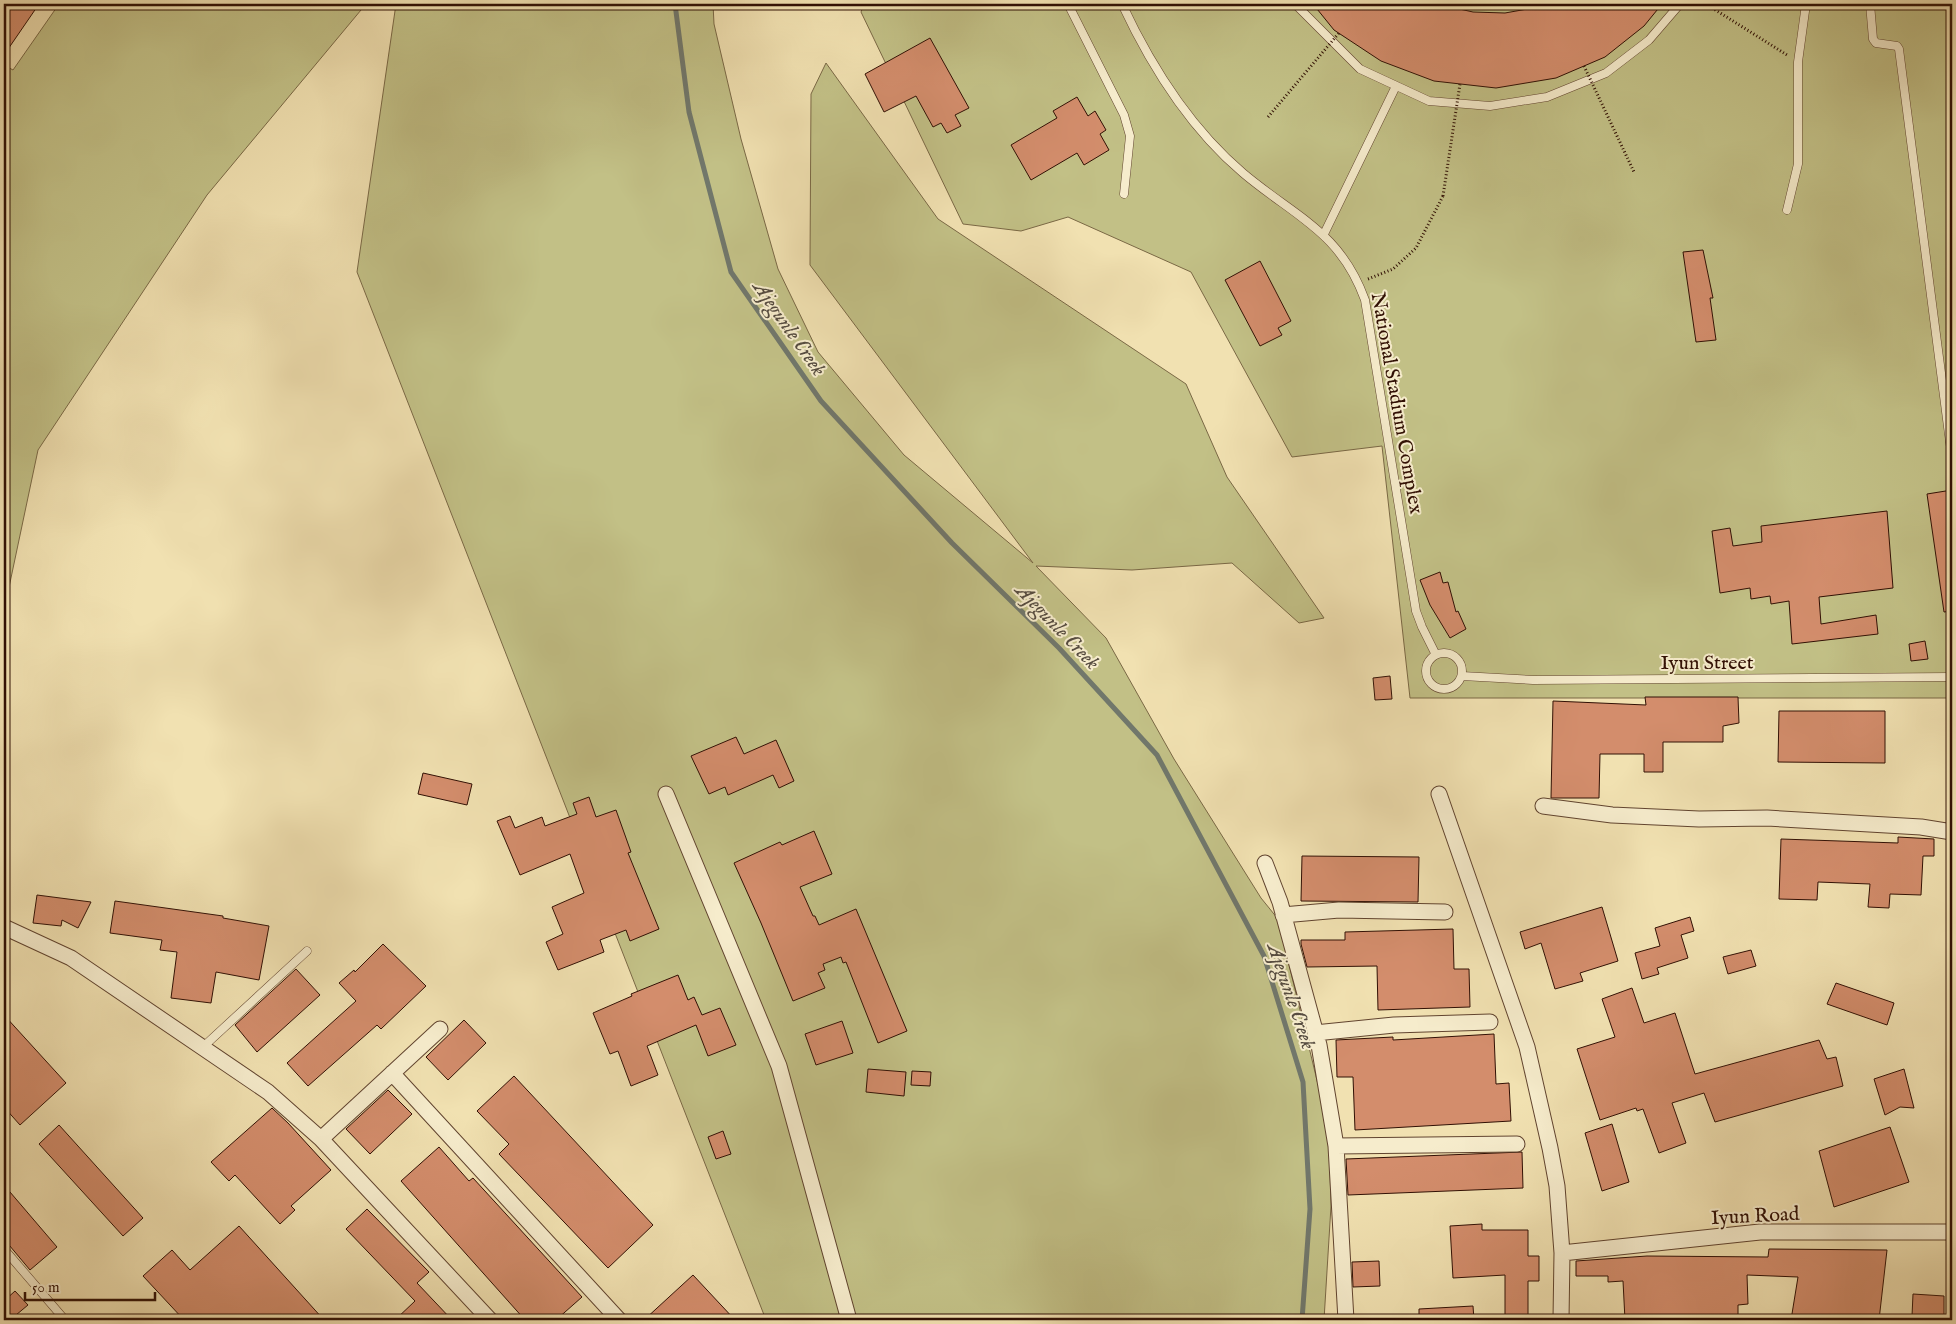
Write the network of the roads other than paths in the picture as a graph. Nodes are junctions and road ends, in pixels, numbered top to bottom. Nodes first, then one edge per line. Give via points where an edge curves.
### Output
1 (1068, 4) edge
2 (1122, 4) edge
3 (1295, 4) edge
4 (1680, 4) edge
5 (1806, 4) edge
6 (1870, 4) edge
7 (1396, 86) junction
8 (1124, 194) dead end
9 (1787, 210) dead end
10 (1324, 234) junction
11 (1951, 450) edge
12 (1436, 655) junction
13 (1462, 676) junction
14 (1952, 677) edge
15 (666, 794) dead end
16 (1439, 794) dead end
17 (1543, 806) dead end
18 (1952, 832) edge
19 (1265, 863) dead end
20 (1445, 912) dead end
21 (1284, 916) junction
22 (4, 927) edge
23 (307, 951) dead end
24 (1490, 1022) dead end
25 (440, 1029) dead end
26 (1315, 1033) junction
27 (203, 1047) junction
28 (392, 1073) junction
29 (321, 1139) junction
30 (1517, 1144) dead end
31 (1336, 1146) junction
32 (1952, 1232) edge
33 (4, 1249) edge
34 (1562, 1253) junction
35 (65, 1320) edge
36 (490, 1320) edge
37 (619, 1320) edge
38 (849, 1320) edge
39 (1346, 1320) edge
40 (1561, 1320) edge

1 - 8 lane via 1124,115 1129,157
2 - 10 lane, National Stadium Complex via 1157,69 1193,120 1243,173
3 - 7 lane via 1360,69
4 - 7 lane via 1649,40 1606,73 1547,97 1490,106 1429,101
5 - 9 lane via 1798,62 1798,164
6 - 11 lane via 1873,40 1899,49
7 - 10 lane
10 - 12 lane, National Stadium Complex via 1343,256 1359,283 1367,309 1416,611
12 - 13 lane via 1447,654 1458,659
12 - 13 lane via 1426,668 1428,679 1435,688 1451,688
13 - 14 lane, Iyun Street via 1533,680
15 - 38 street via 779,1066
16 - 34 street via 1526,1047 1557,1186
17 - 18 street via 1612,815 1767,818 1921,827
19 - 21 street
20 - 21 street via 1340,910
21 - 26 street
22 - 27 street via 71,958
23 - 27 lane
24 - 26 street via 1394,1025
25 - 28 street
26 - 31 street
27 - 29 street via 268,1092
28 - 29 street
28 - 37 street
29 - 36 street
30 - 31 street
31 - 39 street
32 - 34 street, Iyun Road via 1760,1232
33 - 35 lane
34 - 40 street

